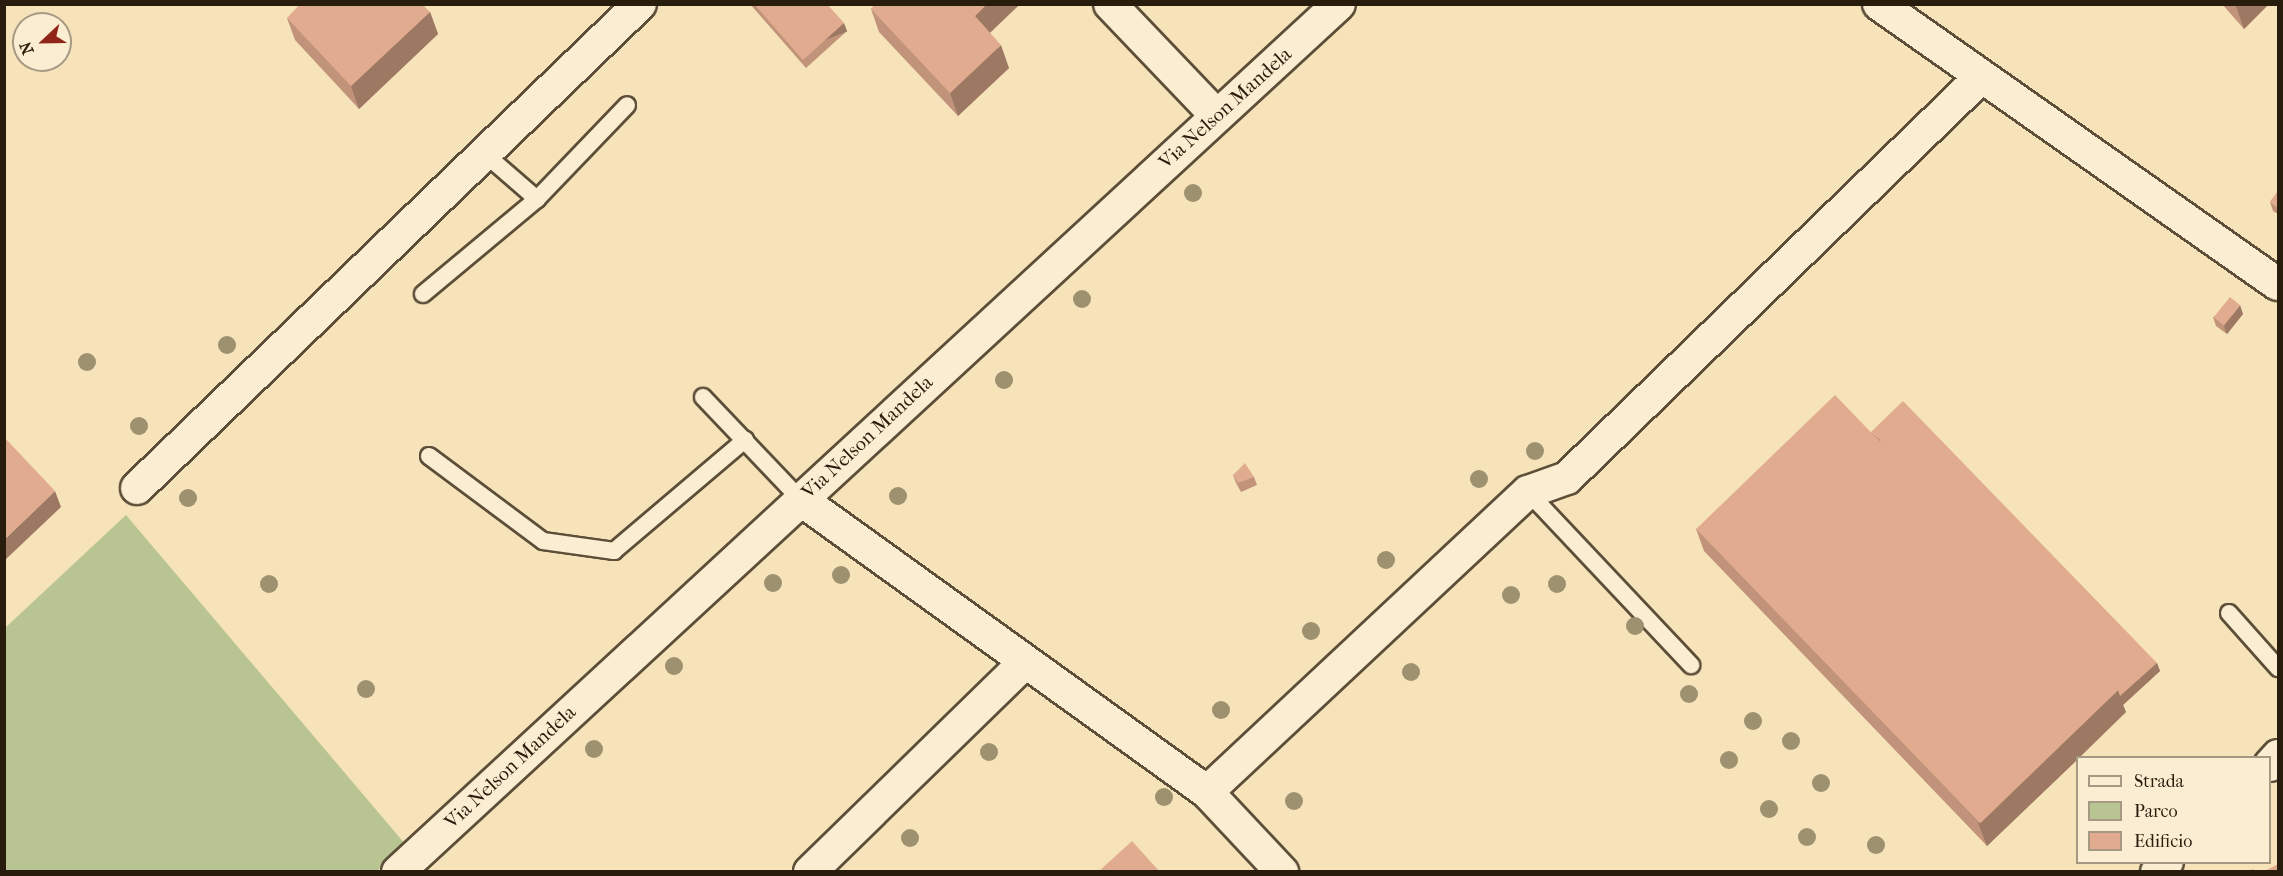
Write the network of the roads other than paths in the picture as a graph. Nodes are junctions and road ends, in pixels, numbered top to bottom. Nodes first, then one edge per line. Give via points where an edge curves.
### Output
1 (640, 4) edge
2 (1110, 4) edge
3 (1339, 4) edge
4 (1879, 4) edge
5 (1979, 79) junction
6 (627, 105) dead end
7 (1216, 115) junction
8 (485, 154) junction
9 (537, 199) junction
10 (2278, 284) edge
11 (423, 294) dead end
12 (703, 397) dead end
13 (745, 440) junction
14 (429, 456) dead end
15 (137, 488) dead end
16 (1528, 492) junction
17 (800, 499) junction
18 (2229, 613) dead end
19 (1026, 662) junction
20 (1691, 665) dead end
21 (2278, 668) edge
22 (1207, 792) junction
23 (398, 872) edge
24 (810, 872) edge
25 (1282, 872) edge

1 - 8 street
2 - 7 street
3 - 7 street, Via Nelson Mandela
4 - 5 street
5 - 10 street
5 - 16 street via 1567,478
6 - 9 lane
7 - 17 street, Via Nelson Mandela
8 - 9 lane
8 - 15 street
9 - 11 lane
12 - 13 lane
13 - 14 lane via 614,551 543,542
13 - 17 lane
16 - 20 lane
16 - 22 street
17 - 19 street
17 - 23 street, Via Nelson Mandela
18 - 21 lane
19 - 22 street
19 - 24 street
22 - 25 street

